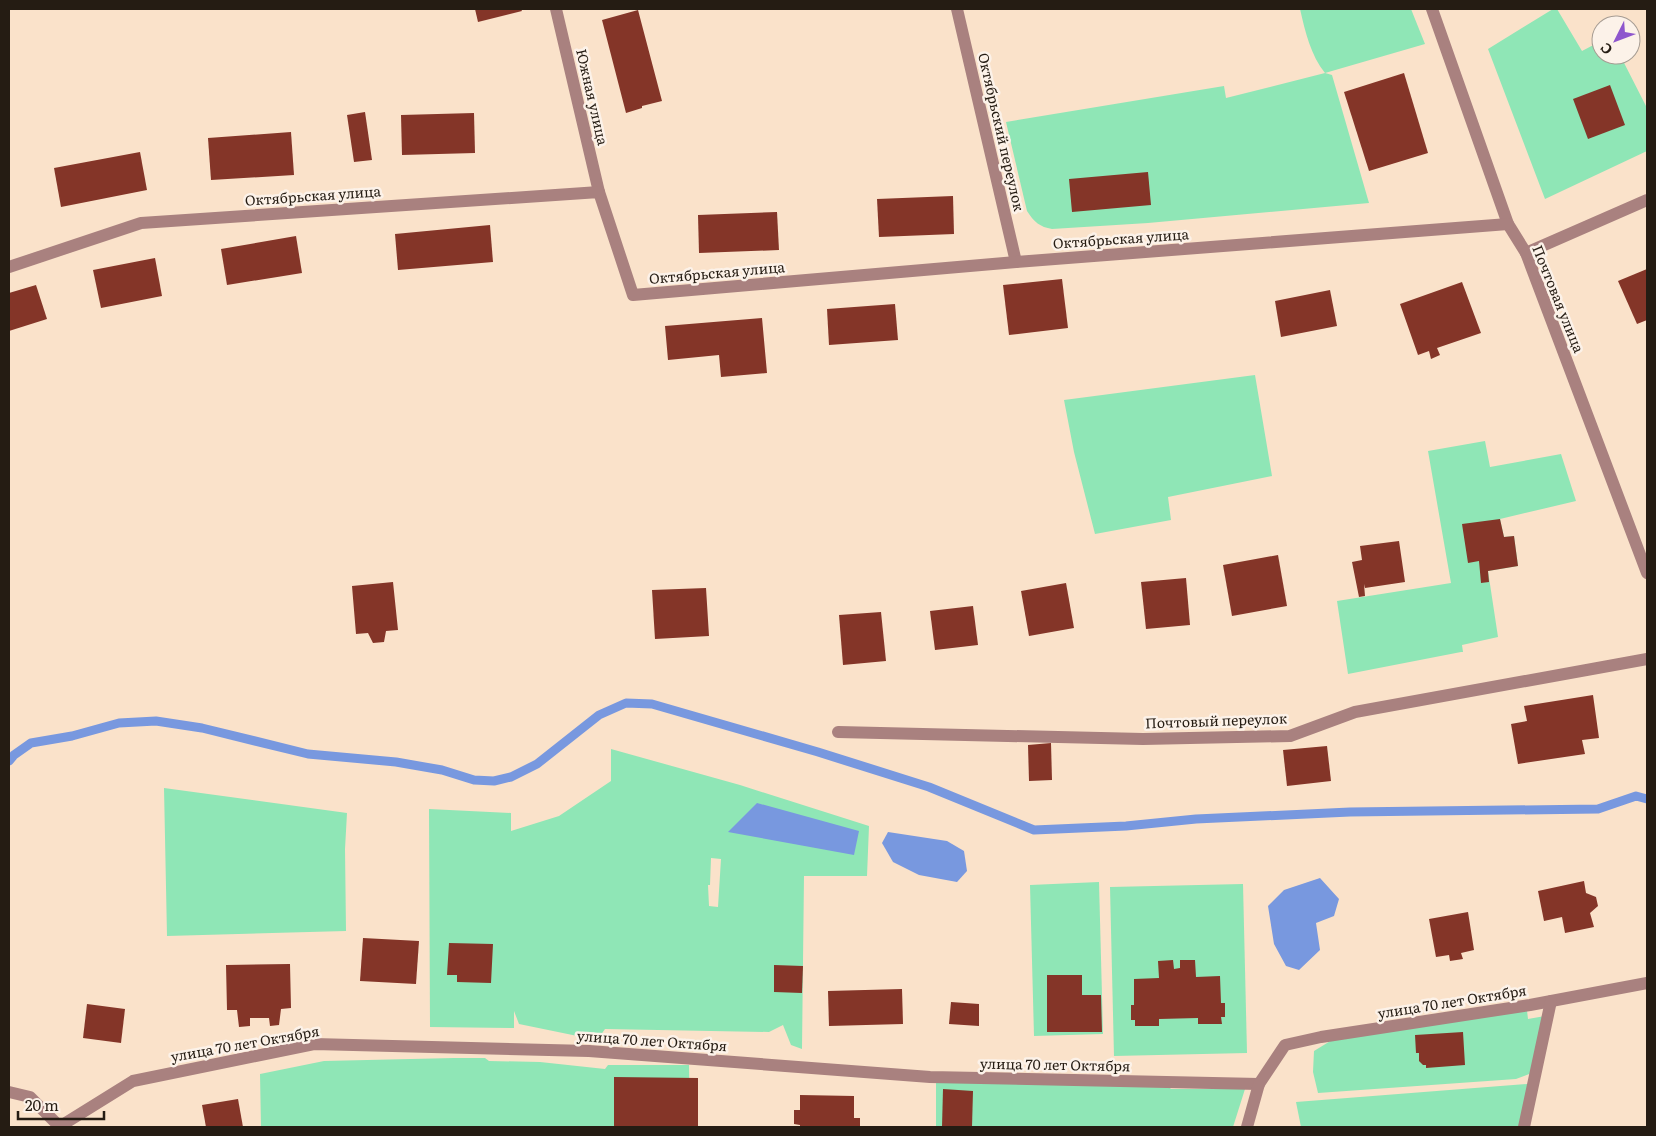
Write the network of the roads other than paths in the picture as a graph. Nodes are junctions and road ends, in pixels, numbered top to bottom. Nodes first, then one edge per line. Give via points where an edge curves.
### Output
1 (556, 9) edge
2 (958, 9) edge
3 (1432, 9) edge
4 (599, 192) junction
5 (1647, 200) edge
6 (1508, 224) junction
7 (1526, 253) junction
8 (1016, 262) junction
9 (9, 267) edge
10 (1647, 573) edge
11 (1647, 659) edge
12 (838, 732) dead end
13 (1647, 983) edge
14 (1552, 1001) junction
15 (1259, 1084) junction
16 (9, 1092) edge
17 (60, 1127) edge
18 (1248, 1127) edge
19 (1524, 1127) edge

1 - 4 street, Южная улица
2 - 8 street, Октябрьский переулок
3 - 6 street, Почтовая улица
4 - 8 street, Октябрьская улица via 633,295
4 - 9 street, Октябрьская улица via 140,223
5 - 7 street
6 - 7 street, Почтовая улица
6 - 8 street, Октябрьская улица
7 - 10 street, Почтовая улица
11 - 12 street, Почтовый переулок via 1355,712 1290,736 1143,739
13 - 14 street, улица 70 лет Октября
14 - 15 street, улица 70 лет Октября via 1321,1036 1284,1045
14 - 19 street
15 - 17 street, улица 70 лет Октября via 930,1077 589,1051 314,1044 132,1081
15 - 18 street, улица 70 лет Октября
16 - 17 street, улица 70 лет Октября via 30,1097

